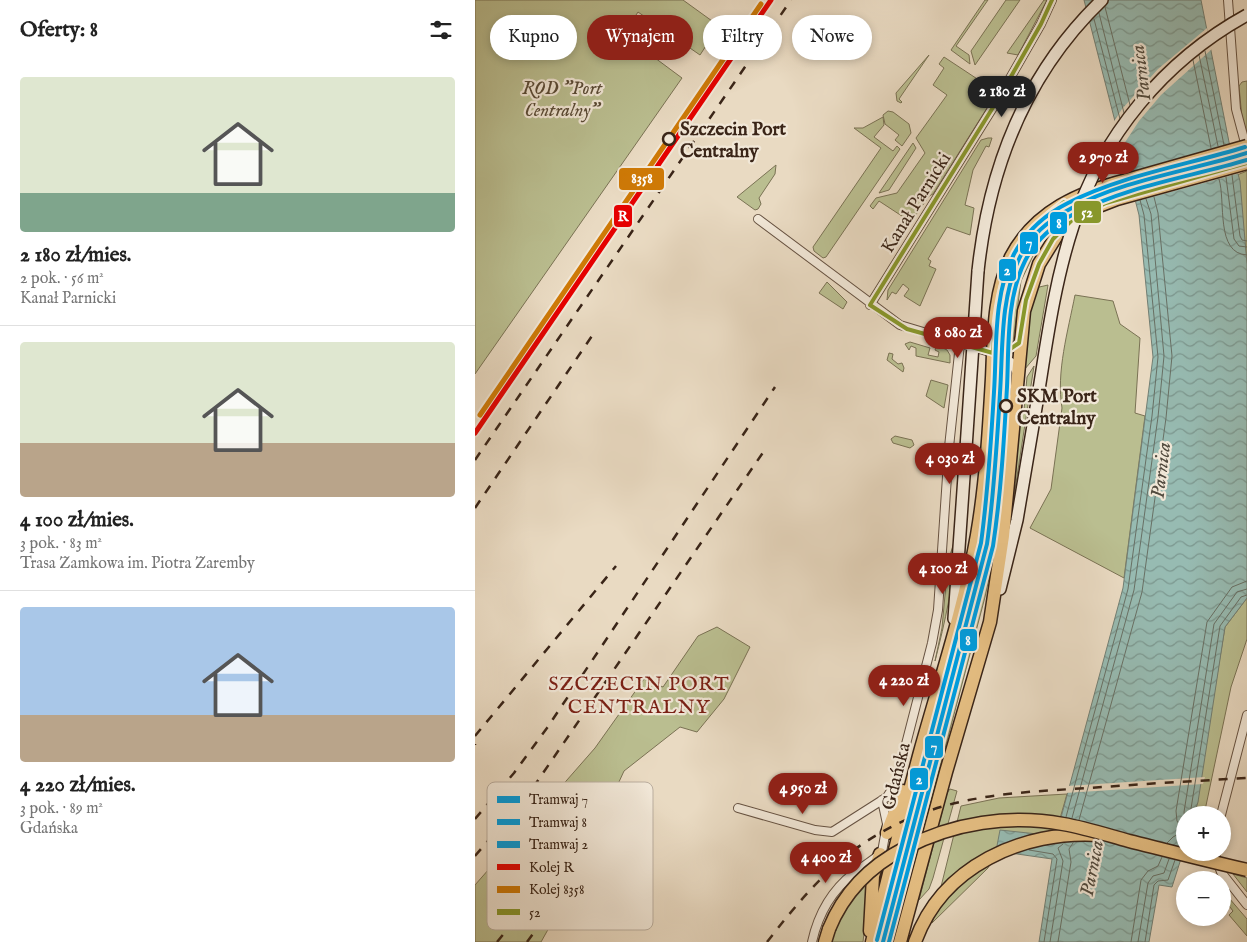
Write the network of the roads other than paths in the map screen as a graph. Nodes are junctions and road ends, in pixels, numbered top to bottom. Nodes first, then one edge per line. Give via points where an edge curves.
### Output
1 (1052, 0) edge
2 (1102, 0) edge
3 (1228, 0) edge
4 (1247, 15) edge
5 (1246, 143) edge
6 (1247, 163) edge
7 (758, 219) dead end
8 (870, 305) junction
9 (1021, 340) junction
10 (960, 344) junction
11 (993, 353) junction
12 (1018, 379) junction
13 (990, 622) junction
14 (944, 670) junction
15 (1247, 715) edge
16 (920, 752) junction
17 (881, 800) junction
18 (1223, 806) edge
19 (738, 808) dead end
20 (887, 834) junction
21 (1108, 836) junction
22 (880, 854) junction
23 (1217, 861) edge
24 (1247, 870) edge
25 (1247, 905) edge
26 (812, 942) edge
27 (825, 942) edge
28 (871, 942) edge
29 (900, 942) edge
30 (915, 942) edge

1 - 8 street, Kanał Parnicki via 997,101
2 - 14 main road, bridge via 1066,38 1036,83 1014,123 989,200 978,265 957,592
3 - 5 street via 1236,108
4 - 13 main road, bridge via 1202,44 1162,79 1132,114 1100,163 1080,206 1063,259 1017,520
5 - 11 main road, Gdańska, bridge via 1096,188 1066,201 1046,215 1022,241 1008,264 996,311
6 - 9 main road via 1086,211 1069,222 1053,239 1030,286
7 - 8 street
8 - 10 street via 907,329
9 - 11 street via 1009,350
9 - 12 main road
10 - 11 street
10 - 17 street, Gdańska via 936,622 898,778 892,791
11 - 12 street via 1012,363
11 - 14 main road, Gdańska via 979,523 967,586
12 - 13 main road via 1003,536
13 - 29 main road
14 - 16 main road, Gdańska
15 - 18 street
16 - 20 main road via 909,769
16 - 28 main road, Gdańska
17 - 19 street via 844,826 828,832
17 - 20 street, Gdańska via 886,813
20 - 22 street, Gdańska
21 - 24 main road, bridge
21 - 27 main road, bridge via 1063,824 1031,820 993,822 951,830 906,848 869,871 846,896
21 - 30 main road, bridge via 1043,838 992,856 943,892 926,915
22 - 26 street via 852,874 833,895 818,921
22 - 28 main road via 871,893
23 - 25 street via 1225,879

